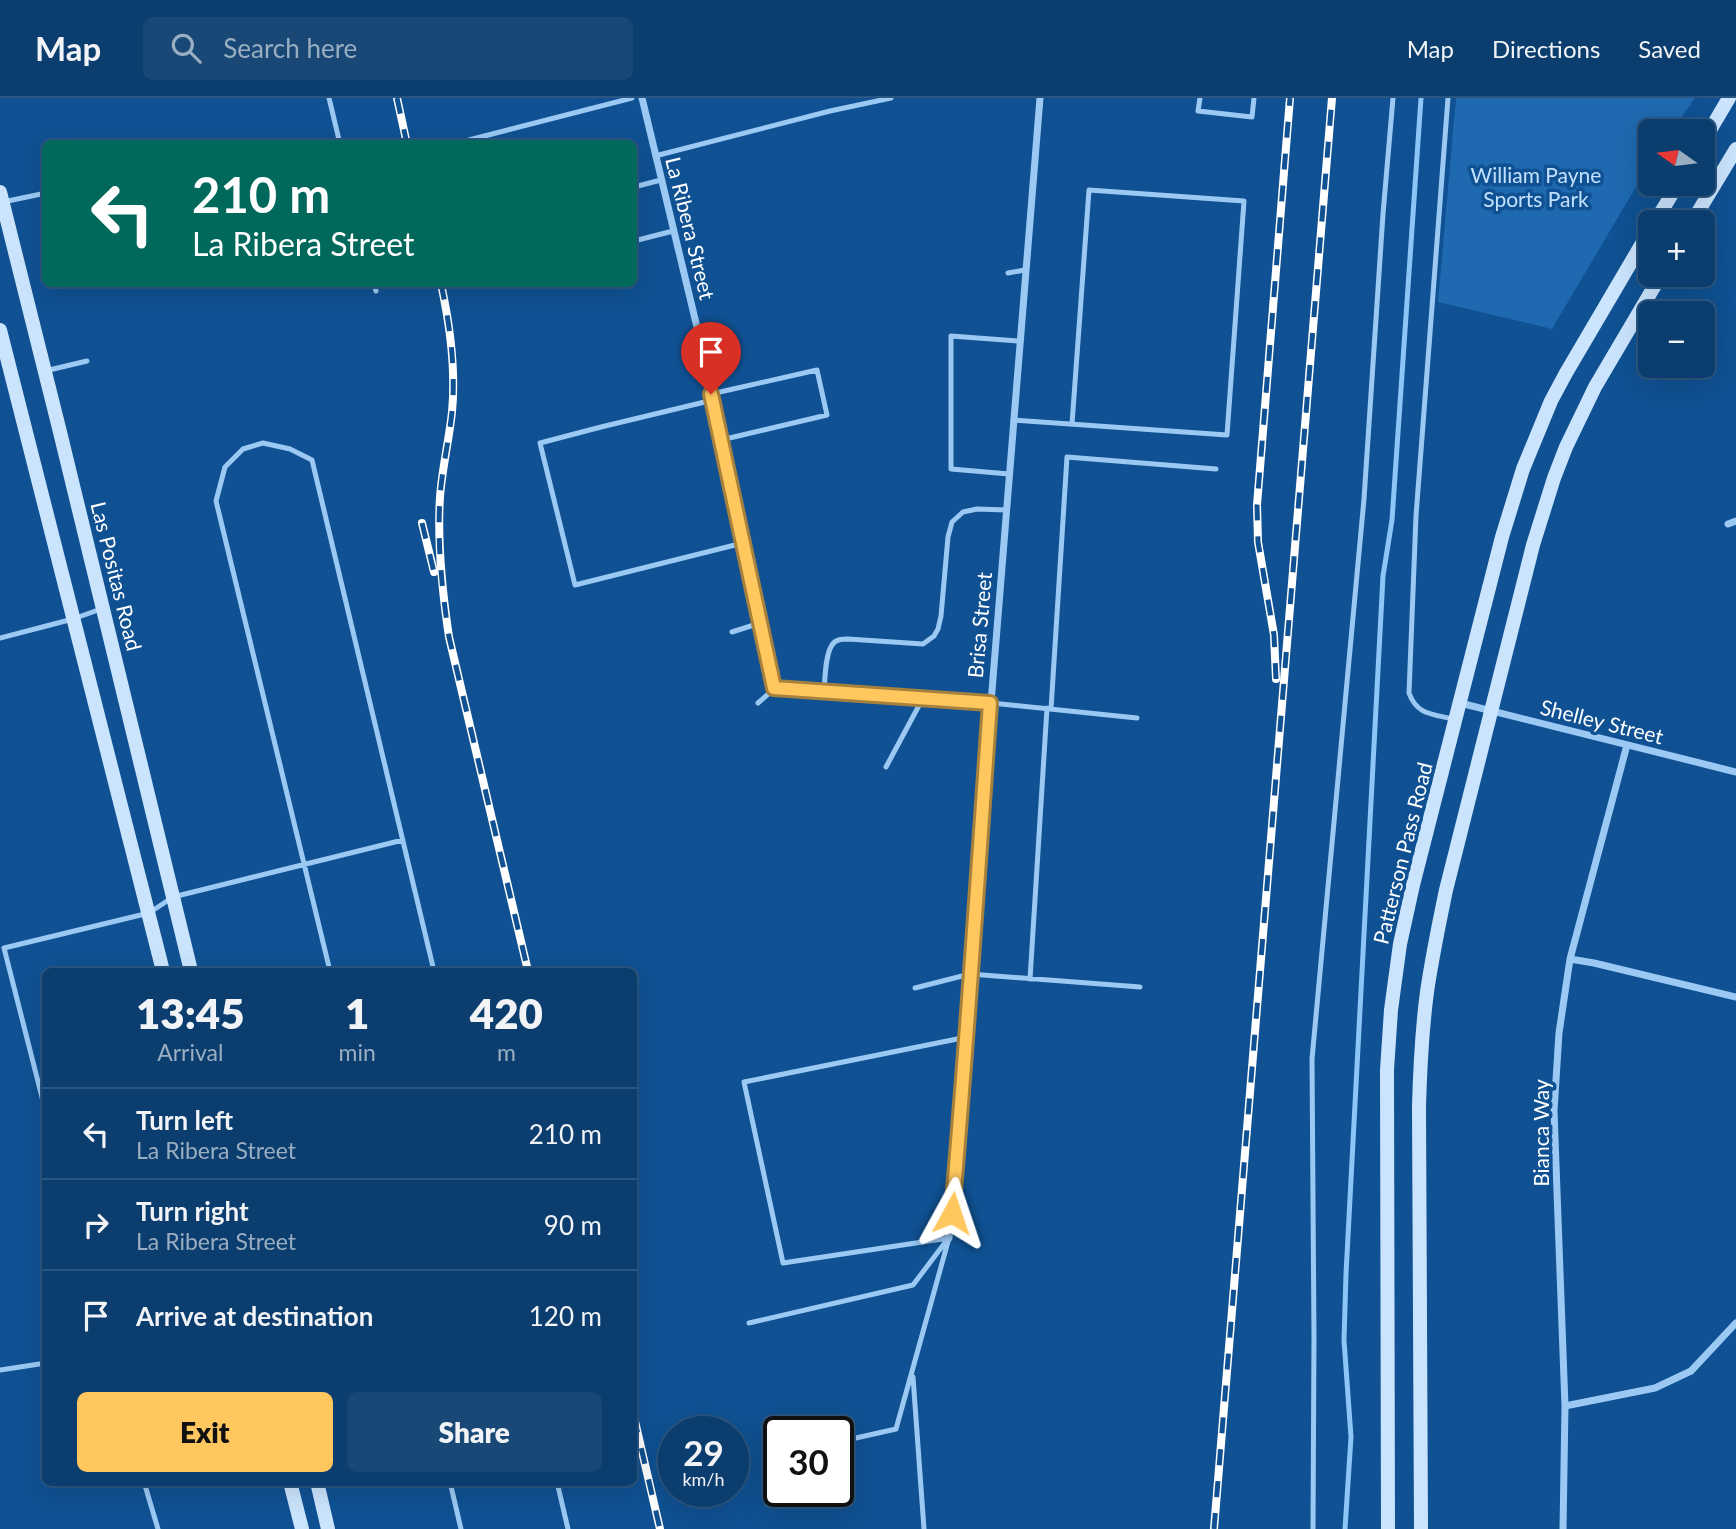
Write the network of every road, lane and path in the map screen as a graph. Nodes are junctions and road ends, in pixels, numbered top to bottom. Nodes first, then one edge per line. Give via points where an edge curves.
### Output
1 (329, 98) edge
2 (632, 98) edge
3 (642, 98) edge
4 (891, 98) edge
5 (1040, 98) edge
6 (1200, 98) edge
7 (1254, 98) edge
8 (1393, 98) edge
9 (1448, 98) edge
10 (1729, 98) edge
11 (1715, 122) edge
12 (339, 140) edge
13 (469, 140) dead end
14 (1736, 149) edge
15 (655, 156) junction
16 (661, 180) junction
17 (637, 186) edge
18 (42, 194) edge
19 (1, 199) edge
20 (1699, 210) edge
21 (673, 231) junction
22 (637, 240) edge
23 (1638, 250) edge
24 (1025, 270) junction
25 (1009, 273) dead end
26 (375, 287) edge
27 (1654, 287) edge
28 (376, 291) dead end
29 (0, 330) edge
30 (734, 341) dead end
31 (1019, 341) junction
32 (702, 348) junction
33 (87, 361) dead end
34 (45, 372) junction
35 (712, 397) junction
36 (1013, 420) junction
37 (1072, 424) junction
38 (721, 440) junction
39 (1216, 469) dead end
40 (1009, 474) junction
41 (1006, 510) junction
42 (1736, 521) edge
43 (1728, 524) dead end
44 (743, 544) junction
45 (103, 609) junction
46 (74, 619) junction
47 (760, 623) junction
48 (732, 632) dead end
49 (0, 638) edge
50 (774, 688) junction
51 (824, 692) junction
52 (923, 698) junction
53 (758, 703) dead end
54 (990, 703) junction
55 (1461, 703) junction
56 (1049, 709) junction
57 (1491, 710) junction
58 (1137, 718) dead end
59 (1456, 720) junction
60 (1627, 746) junction
61 (886, 767) dead end
62 (1736, 772) edge
63 (403, 841) junction
64 (304, 865) junction
65 (173, 897) junction
66 (149, 913) junction
67 (2, 949) edge
68 (1570, 960) junction
69 (162, 968) edge
70 (190, 968) edge
71 (329, 968) edge
72 (433, 968) edge
73 (970, 974) junction
74 (1030, 979) junction
75 (1140, 987) dead end
76 (915, 988) dead end
77 (1736, 997) edge
78 (967, 1037) junction
79 (42, 1099) edge
80 (949, 1238) junction
81 (749, 1323) dead end
82 (1736, 1323) edge
83 (42, 1364) edge
84 (0, 1370) edge
85 (912, 1370) junction
86 (1565, 1406) junction
87 (854, 1438) edge
88 (145, 1486) edge
89 (291, 1486) edge
90 (318, 1486) edge
91 (450, 1486) edge
92 (558, 1486) edge
93 (158, 1529) edge
94 (302, 1529) edge
95 (328, 1529) edge
96 (461, 1529) edge
97 (568, 1529) edge
98 (925, 1529) edge
99 (1313, 1529) edge
100 (1388, 1529) edge
101 (1421, 1529) edge
102 (1563, 1529) edge

1 - 12 lane
2 - 13 lane
3 - 15 street, La Ribera Street
4 - 15 lane
5 - 24 street, Brisa Street
6 - 7 lane via 1198,111 1252,117
8 - 99 lane via 1364,499 1312,1059
9 - 59 lane via 1417,502 1409,693 1423,712
10 - 11 main road
14 - 20 main road
15 - 16 street, La Ribera Street
16 - 17 lane
16 - 21 street, La Ribera Street
18 - 19 lane
19 - 34 main road, Las Positas Road
21 - 22 lane
21 - 32 street, La Ribera Street
23 - 55 main road, Patterson Pass Road via 1566,373 1536,437 1511,504
24 - 25 lane
24 - 31 street, Brisa Street
26 - 28 lane
27 - 57 main road via 1595,387 1562,458 1536,534
29 - 46 main road
30 - 32 lane
31 - 36 street, Brisa Street
31 - 40 lane via 951,336 951,469
32 - 35 street, La Ribera Street
33 - 34 lane
34 - 45 main road, Las Positas Road
35 - 38 street, La Ribera Street
35 - 38 lane via 817,370 827,415
35 - 44 lane via 540,443 575,585
36 - 37 lane
36 - 40 street, Brisa Street
37 - 37 lane via 1227,435 1244,201 1089,190
38 - 44 street, La Ribera Street
39 - 56 lane via 1067,457
40 - 41 street, Brisa Street
41 - 51 lane via 963,512 952,522 934,636 923,643 838,640 828,655
41 - 54 street, Brisa Street
42 - 43 street
44 - 47 street, La Ribera Street
45 - 46 lane
45 - 65 main road, Las Positas Road
46 - 49 lane
46 - 66 main road
47 - 48 lane
47 - 50 street, La Ribera Street
50 - 51 street
50 - 53 lane
51 - 52 street
52 - 54 street
52 - 61 lane
54 - 56 lane
54 - 73 street, Brisa Street
55 - 57 street, Shelley Street
55 - 59 main road, Patterson Pass Road
56 - 58 lane
56 - 74 lane
57 - 60 street, Shelley Street
57 - 101 main road via 1434,943 1421,1055
59 - 100 main road, Patterson Pass Road via 1403,932 1391,1010 1387,1070
60 - 62 street, Shelley Street
60 - 68 street, Bianca Way
63 - 64 lane
63 - 64 lane via 312,460 263,443 243,449 225,467 216,501
63 - 72 lane
64 - 65 lane
64 - 71 lane
65 - 66 lane
65 - 70 main road, Las Positas Road
66 - 67 lane
66 - 69 main road
67 - 79 lane
68 - 77 street
68 - 86 street, Bianca Way via 1554,1111
73 - 74 lane
73 - 76 lane
73 - 78 street, Brisa Street
74 - 75 lane
78 - 80 street, Brisa Street
78 - 80 lane via 744,1082 783,1264
80 - 81 lane via 912,1284
80 - 85 lane
82 - 86 street via 1692,1371 1655,1388
83 - 84 lane
85 - 87 lane via 896,1429
85 - 98 lane
86 - 102 street, Bianca Way
88 - 93 lane
89 - 94 main road
90 - 95 main road
91 - 96 lane
92 - 97 lane

